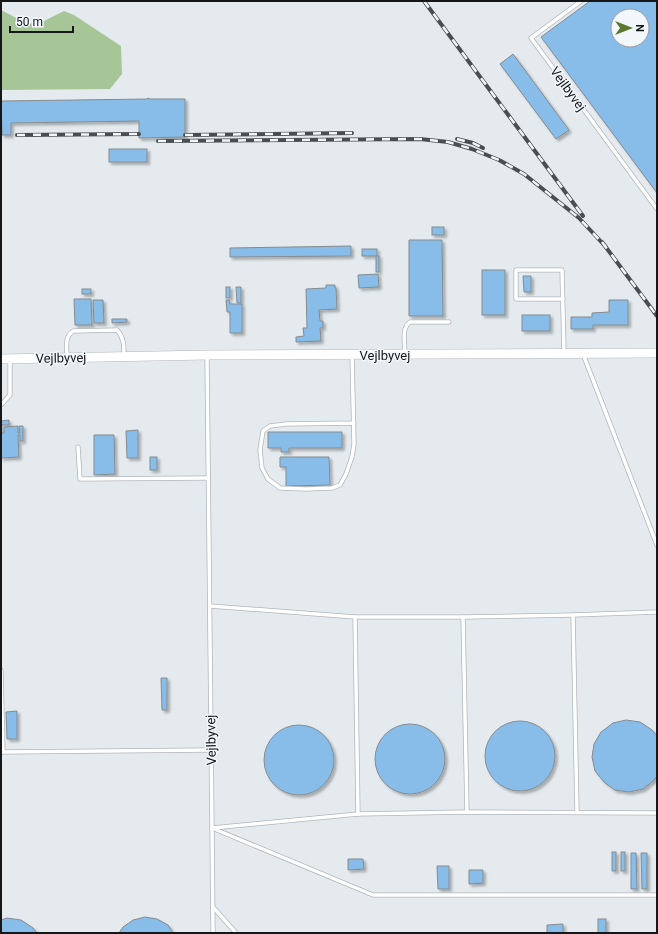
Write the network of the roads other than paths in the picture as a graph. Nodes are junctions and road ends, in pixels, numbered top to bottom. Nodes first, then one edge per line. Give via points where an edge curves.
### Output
1 (581, 1) edge
2 (657, 209) edge
3 (563, 299) junction
4 (449, 322) dead end
5 (657, 353) edge
6 (564, 354) junction
7 (583, 354) junction
8 (207, 355) junction
9 (352, 355) junction
10 (405, 355) junction
11 (124, 357) junction
12 (67, 358) junction
13 (6, 359) edge
14 (1, 405) edge
15 (354, 423) junction
16 (78, 447) dead end
17 (208, 478) junction
18 (657, 545) edge
19 (210, 606) junction
20 (657, 612) edge
21 (573, 615) junction
22 (355, 617) junction
23 (463, 617) junction
24 (1, 670) edge
25 (211, 750) junction
26 (2, 752) edge
27 (468, 812) junction
28 (577, 812) junction
29 (657, 813) edge
30 (358, 814) junction
31 (212, 828) junction
32 (657, 895) edge
33 (213, 907) junction
34 (213, 933) edge
35 (236, 933) edge

1 - 2 lane, Vejlbyvej via 531,38
3 - 3 lane via 562,270 516,270 516,299
3 - 6 lane
4 - 10 lane via 406,324
5 - 7 street, Vejlbyvej
6 - 7 street, Vejlbyvej
6 - 10 street, Vejlbyvej
7 - 18 lane
8 - 9 street, Vejlbyvej
8 - 11 street, Vejlbyvej
8 - 17 lane, Vejlbyvej
9 - 10 street, Vejlbyvej
9 - 15 lane
11 - 12 street, Vejlbyvej
11 - 12 lane via 121,335 116,330 69,333
12 - 13 street, Vejlbyvej
13 - 14 lane, Vejlbyvej via 10,395
15 - 15 lane via 352,457 340,484 332,488 280,488 268,479 262,468 260,450 263,431 270,426
16 - 17 lane via 80,479
17 - 19 lane, Vejlbyvej
19 - 22 lane
19 - 25 lane, Vejlbyvej
20 - 21 lane
21 - 23 lane
21 - 28 lane
22 - 23 lane
22 - 30 lane
23 - 27 lane
24 - 26 lane
25 - 26 lane
25 - 31 lane, Vejlbyvej
27 - 28 lane
27 - 30 lane
28 - 29 lane
30 - 31 lane
31 - 32 lane via 373,895
31 - 33 lane, Vejlbyvej
33 - 34 lane, Vejlbyvej
33 - 35 lane

